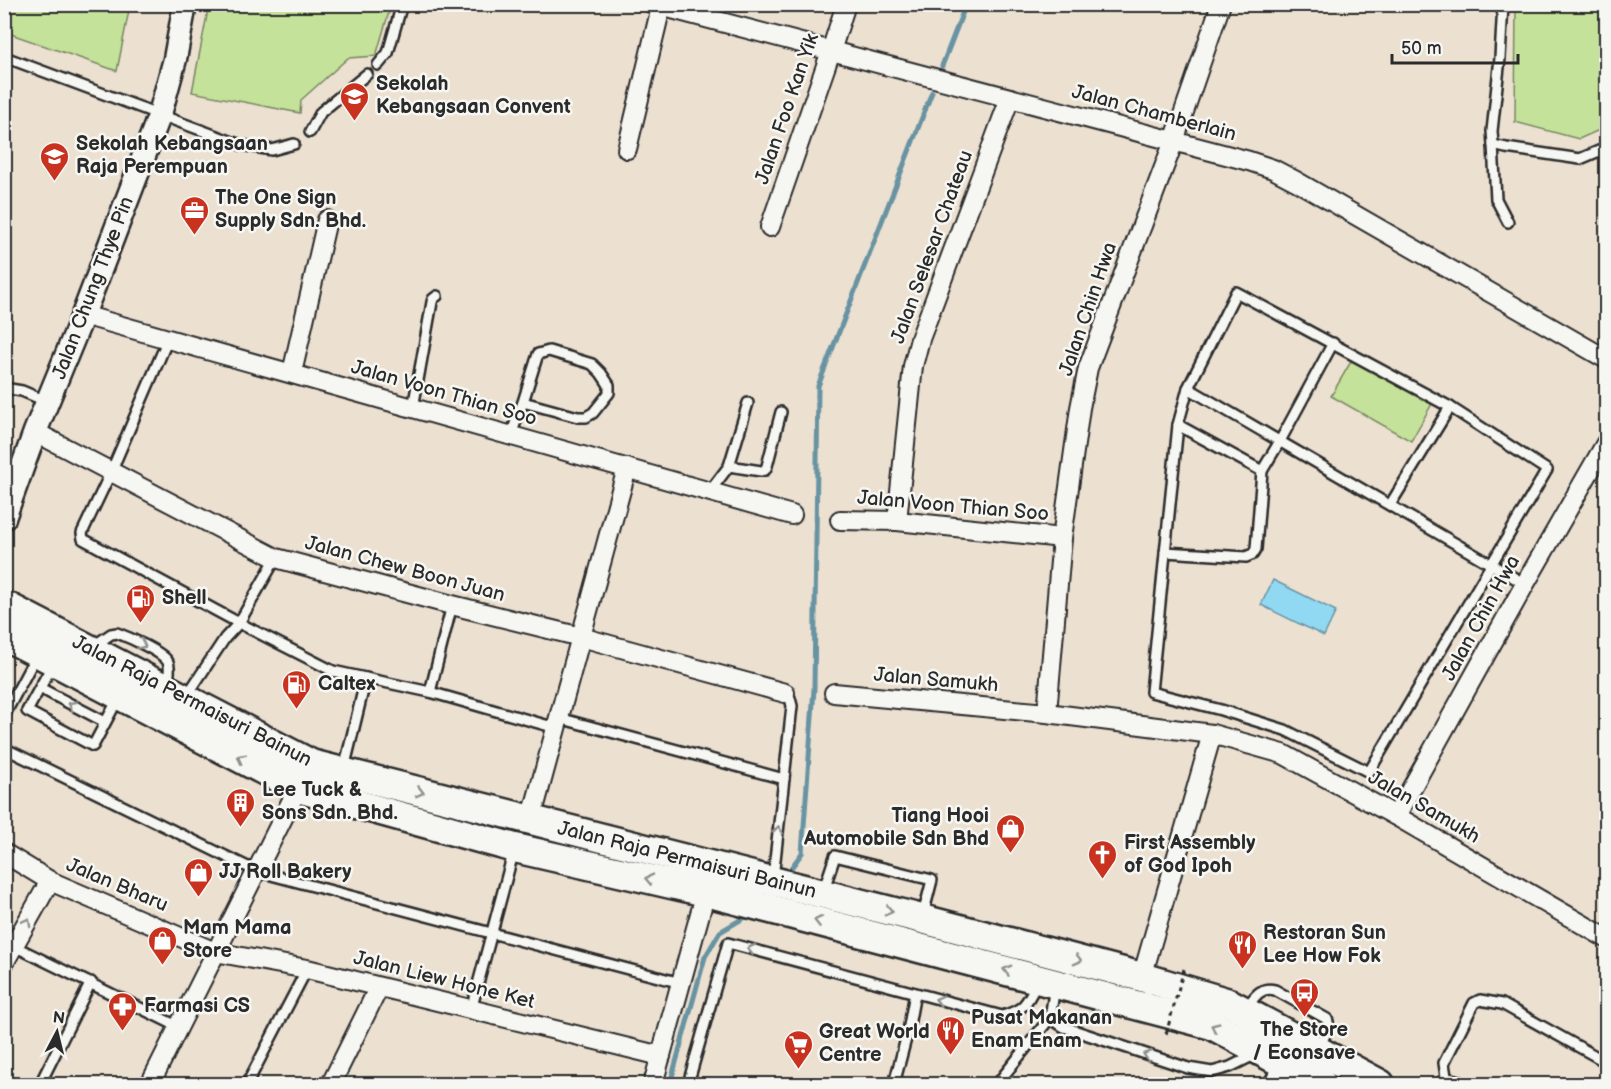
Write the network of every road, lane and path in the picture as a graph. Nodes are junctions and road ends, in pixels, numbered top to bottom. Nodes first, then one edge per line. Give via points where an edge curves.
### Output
1 (184, 4) edge
2 (402, 4) edge
3 (846, 4) edge
4 (1221, 4) edge
5 (1503, 4) edge
6 (657, 6) edge
7 (831, 51) junction
8 (10, 59) dead end
9 (378, 65) dead end
10 (367, 74) dead end
11 (1010, 98) junction
12 (160, 114) junction
13 (310, 132) dead end
14 (1174, 141) junction
15 (294, 144) dead end
16 (1493, 145) junction
17 (1606, 148) edge
18 (627, 149) dead end
19 (327, 220) dead end
20 (1508, 222) dead end
21 (770, 227) dead end
22 (437, 296) dead end
23 (83, 315) junction
24 (168, 339) junction
25 (1333, 343) junction
26 (1606, 359) edge
27 (292, 373) junction
28 (4, 388) edge
29 (1188, 388) junction
30 (48, 402) junction
31 (524, 402) junction
32 (748, 403) dead end
33 (1450, 407) junction
34 (413, 408) junction
35 (781, 412) dead end
36 (1178, 425) junction
37 (35, 432) junction
38 (511, 435) junction
39 (1280, 441) junction
40 (1606, 443) edge
41 (729, 465) junction
42 (627, 468) junction
43 (1262, 471) junction
44 (111, 472) junction
45 (4, 479) edge
46 (710, 491) junction
47 (1390, 505) junction
48 (792, 515) dead end
49 (4, 518) edge
50 (840, 520) dead end
51 (897, 521) junction
52 (1062, 538) junction
53 (1165, 552) junction
54 (276, 558) junction
55 (1491, 564) junction
56 (1525, 584) junction
57 (4, 604) edge
58 (452, 605) junction
59 (239, 623) junction
60 (4, 635) edge
61 (581, 637) junction
62 (46, 657) junction
63 (366, 678) junction
64 (40, 688) junction
65 (430, 692) junction
66 (177, 693) junction
67 (784, 693) joint
68 (834, 693) dead end
69 (120, 695) junction
70 (1047, 713) junction
71 (4, 716) edge
72 (105, 722) junction
73 (557, 723) junction
74 (1212, 734) junction
75 (4, 748) edge
76 (343, 772) junction
77 (784, 779) junction
78 (298, 788) junction
79 (1396, 816) junction
80 (531, 820) junction
81 (515, 848) junction
82 (4, 853) edge
83 (669, 856) junction
84 (256, 871) junction
85 (50, 881) junction
86 (772, 882) junction
87 (706, 892) junction
88 (823, 894) junction
89 (922, 920) junction
90 (492, 933) junction
91 (1606, 938) edge
92 (14, 946) junction
93 (215, 952) junction
94 (4, 963) edge
95 (307, 969) junction
96 (1184, 969) dead end
97 (1142, 977) junction
98 (1048, 980) junction
99 (90, 982) junction
100 (681, 983) junction
101 (379, 987) junction
102 (915, 993) junction
103 (471, 1010) junction
104 (1050, 1017) junction
105 (179, 1027) junction
106 (1166, 1034) dead end
107 (661, 1056) junction
108 (1606, 1062) edge
109 (1271, 1066) edge
110 (40, 1084) edge
111 (150, 1084) edge
112 (247, 1084) edge
113 (331, 1084) edge
114 (653, 1084) edge
115 (688, 1084) edge
116 (894, 1084) edge
117 (997, 1084) edge
118 (1322, 1084) edge
119 (1380, 1084) edge
120 (1449, 1084) edge

1 - 12 street, Jalan Chung Thye Pin
2 - 9 lane via 388,53
3 - 7 street, Jalan Foo Kan Yik
4 - 14 street, Jalan Chin Hwa
5 - 16 lane
6 - 7 street, Jalan Chamberlain
6 - 18 street
7 - 11 street, Jalan Chamberlain
7 - 21 street, Jalan Foo Kan Yik
8 - 12 lane
10 - 13 lane via 321,111
11 - 14 street, Jalan Chamberlain
11 - 51 street, Jalan Selesar Chateau via 920,339 913,366
12 - 15 lane via 241,145 272,150
12 - 23 street, Jalan Chung Thye Pin
14 - 26 street, Jalan Chamberlain via 1273,169
14 - 52 street, Jalan Chin Hwa via 1088,368
16 - 17 lane via 1580,159
16 - 20 lane via 1496,199
19 - 27 street
22 - 34 lane via 432,302
23 - 24 street, Jalan Voon Thian Soo
23 - 30 street, Jalan Chung Thye Pin
24 - 27 street, Jalan Voon Thian Soo
24 - 44 lane
25 - 29 lane via 1236,292
25 - 33 lane
25 - 39 lane
27 - 34 street, Jalan Voon Thian Soo
28 - 30 lane
29 - 36 lane
29 - 39 lane
30 - 37 street, Jalan Chung Thye Pin
31 - 31 lane via 538,354 543,352 592,364 609,385 609,393 586,417
31 - 38 lane
32 - 41 lane
33 - 47 lane
33 - 55 lane via 1547,470
34 - 38 street, Jalan Voon Thian Soo
35 - 41 lane via 765,470
36 - 43 lane
36 - 53 lane
37 - 44 street, Jalan Chew Boon Juan
37 - 45 street, Jalan Chung Thye Pin via 11,460
37 - 49 street, Jalan Chung Thye Pin
38 - 42 street, Jalan Voon Thian Soo
39 - 43 lane
39 - 47 lane
40 - 56 street, Jalan Chin Hwa
41 - 46 lane
42 - 46 street, Jalan Voon Thian Soo
42 - 61 street
43 - 53 lane via 1253,554 1246,557
44 - 54 street, Jalan Chew Boon Juan
44 - 59 lane via 82,533 83,539
46 - 48 street, Jalan Voon Thian Soo
47 - 55 lane
50 - 51 street, Jalan Voon Thian Soo
51 - 52 street, Jalan Voon Thian Soo
52 - 70 street, Jalan Chin Hwa
53 - 55 lane via 1151,692 1285,730 1369,772
54 - 58 street, Jalan Chew Boon Juan
54 - 59 lane
55 - 56 lane
56 - 79 street, Jalan Chin Hwa
57 -> 66 main road, Jalan Raja Permaisuri Bainun
58 - 61 street, Jalan Chew Boon Juan
58 - 65 lane
59 - 63 lane via 333,671
59 - 66 lane
60 - 62 main road, Jalan Raja Permaisuri Bainun
61 - 67 street, Jalan Chew Boon Juan
61 - 73 street
62 - 64 lane
62 - 69 main road, Jalan Raja Permaisuri Bainun
62 - 71 lane
63 - 65 lane
63 - 76 lane
72 -> 64 lane
64 - 72 lane via 27,711 93,746
65 - 73 lane
66 - 76 main road, Jalan Raja Permaisuri Bainun via 311,764
67 - 77 lane via 792,706
68 - 70 street, Jalan Samukh
69 - 72 lane
78 -> 69 main road, Jalan Raja Permaisuri Bainun
70 - 74 street, Jalan Samukh
73 - 77 lane
73 - 80 street
74 - 79 street, Jalan Samukh via 1283,754
74 - 97 street
75 - 84 lane
76 -> 80 main road, Jalan Raja Permaisuri Bainun
86 -> 77 lane
78 - 81 main road, Jalan Raja Permaisuri Bainun
78 - 84 street
79 - 91 street, Jalan Samukh
80 - 83 main road, Jalan Raja Permaisuri Bainun
87 -> 81 main road, Jalan Raja Permaisuri Bainun
81 - 90 lane
82 - 85 street, Jalan Bharu
83 - 86 main road, Jalan Raja Permaisuri Bainun
83 - 87 street via 697,870
84 - 90 lane
84 - 93 street
92 -> 85 street
85 - 93 street, Jalan Bharu
86 - 88 main road, Jalan Raja Permaisuri Bainun
98 -> 87 main road, Jalan Raja Permaisuri Bainun
87 - 100 street
88 -> 89 main road, Jalan Raja Permaisuri Bainun
88 - 89 lane via 835,856 932,880
89 -> 97 main road, Jalan Raja Permaisuri Bainun
90 - 100 lane
90 - 103 lane
92 - 94 street
92 - 99 lane
93 - 95 street, Jalan Liew Hone Ket
93 - 105 street
95 - 101 street, Jalan Liew Hone Ket
95 - 112 lane
96 - 106 path, bridge
97 - 119 main road, Jalan Raja Permaisuri Bainun via 1229,1003
98 -> 102 lane via 1027,1004 1002,1016
98 - 104 lane
109 -> 98 main road, Jalan Raja Permaisuri Bainun via 1212,1024
99 - 105 lane
99 - 110 lane
100 - 107 street
101 - 103 street, Jalan Liew Hone Ket
101 - 113 street
102 -> 115 lane via 728,943
102 - 116 lane
103 - 107 street, Jalan Liew Hone Ket
109 -> 104 lane via 1230,1066 1212,1072 1188,1068 1064,1027
104 - 117 lane
105 - 111 street
107 - 114 street
108 - 120 lane via 1502,1004 1480,1000 1474,1003 1444,1063
109 - 118 main road, Jalan Raja Permaisuri Bainun

